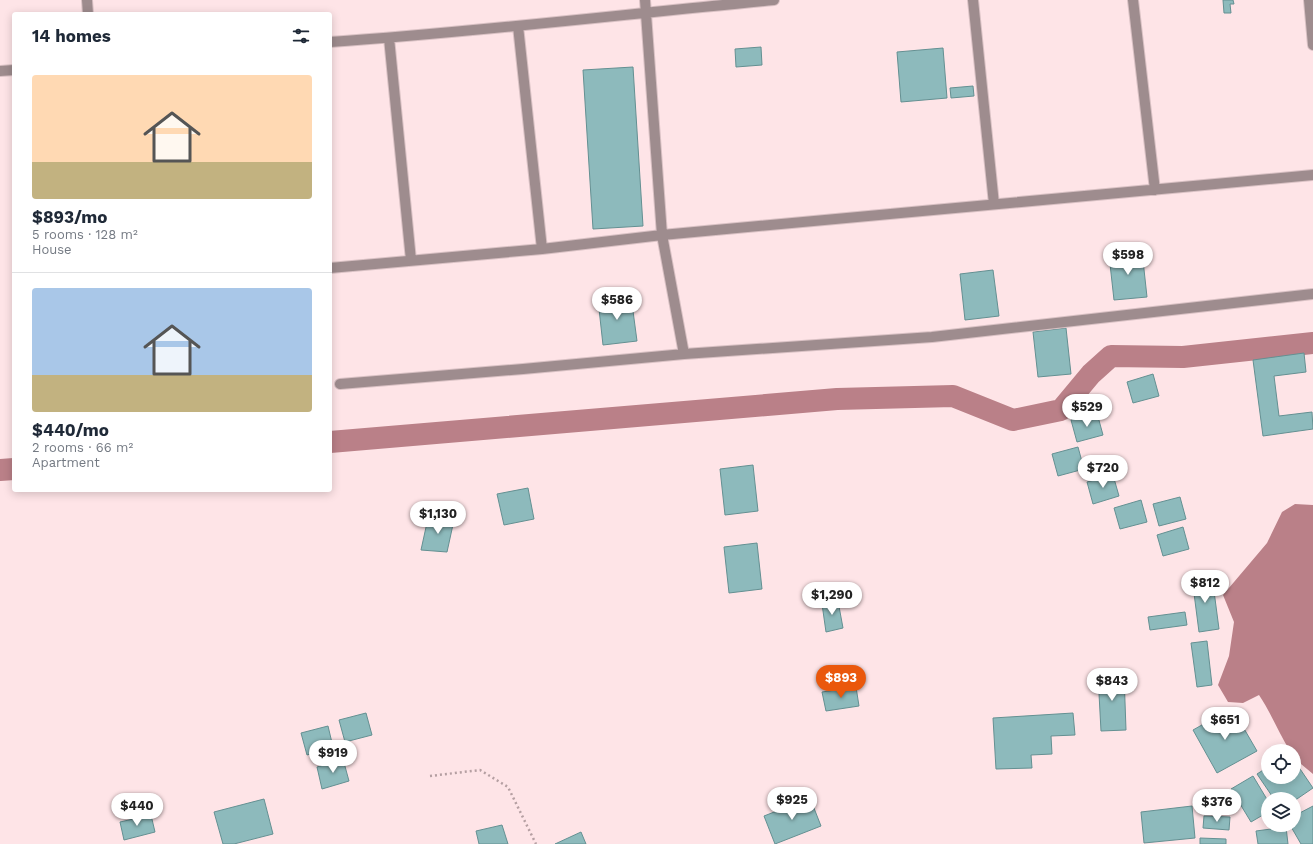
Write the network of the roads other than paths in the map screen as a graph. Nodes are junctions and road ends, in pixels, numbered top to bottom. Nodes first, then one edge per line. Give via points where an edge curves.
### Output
1 (87, 0) edge
2 (645, 0) edge
3 (774, 0) edge
4 (973, 0) edge
5 (1133, 0) edge
6 (1309, 0) edge
7 (88, 12) edge
8 (646, 12) junction
9 (518, 26) junction
10 (390, 38) junction
11 (332, 42) edge
12 (1313, 45) edge
13 (12, 70) edge
14 (0, 71) edge
15 (1313, 175) edge
16 (1155, 190) junction
17 (994, 204) junction
18 (662, 235) junction
19 (542, 249) junction
20 (411, 260) junction
21 (332, 268) edge
22 (1313, 294) edge
23 (684, 354) junction
24 (340, 384) dead end

1 - 7 street
2 - 8 street
3 - 8 street
4 - 17 street
5 - 16 street
6 - 12 street
8 - 9 street
8 - 18 street
9 - 10 street
9 - 19 street
10 - 11 street
10 - 20 street
13 - 14 street
15 - 16 street
16 - 17 street
17 - 18 street
18 - 19 street
18 - 23 street
19 - 20 street
20 - 21 street
22 - 23 street via 932,337
23 - 24 street

